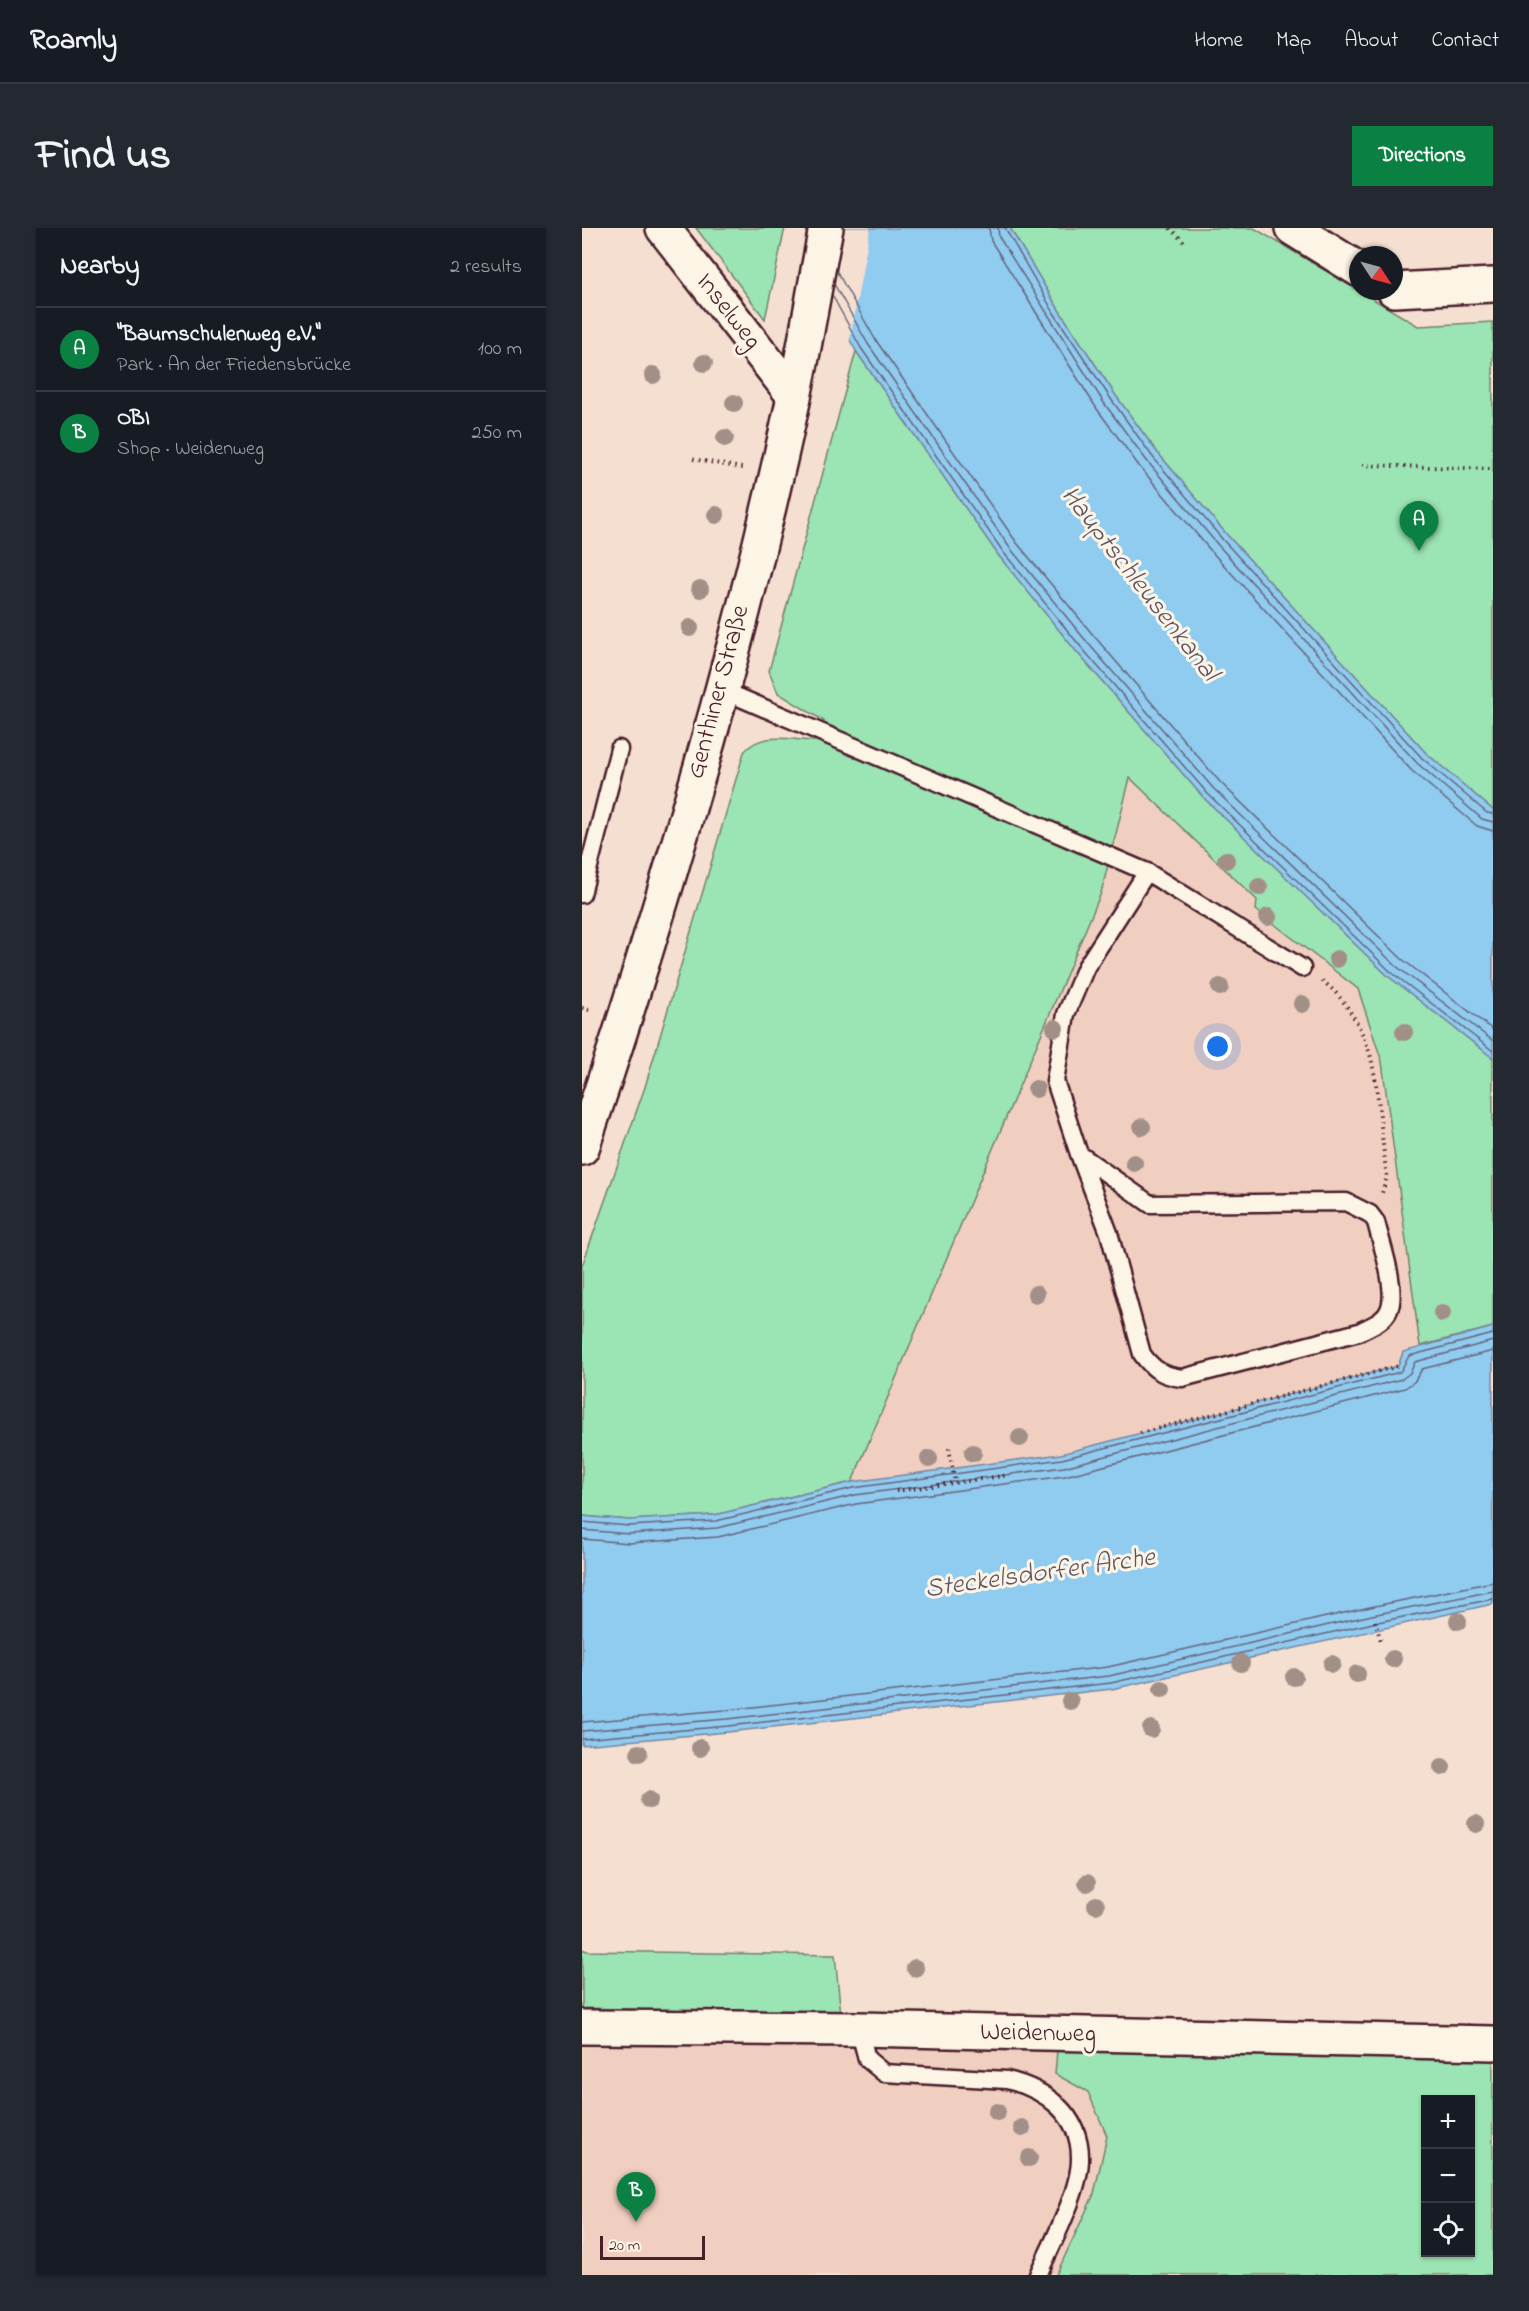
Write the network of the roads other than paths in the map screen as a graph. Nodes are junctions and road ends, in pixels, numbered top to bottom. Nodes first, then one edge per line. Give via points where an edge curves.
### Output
1 (663, 228) edge
2 (826, 228) edge
3 (1292, 228) edge
4 (1349, 263) edge
5 (1493, 285) edge
6 (1403, 290) edge
7 (794, 396) junction
8 (722, 690) junction
9 (619, 749) dead end
10 (1147, 872) junction
11 (582, 894) edge
12 (1302, 968) road end
13 (582, 1148) edge
14 (1079, 1154) junction
15 (582, 2027) edge
16 (859, 2030) junction
17 (1493, 2043) edge
18 (1038, 2275) edge

1 - 7 street, Inselweg
2 - 7 street, Genthiner Straße
3 - 4 street
5 - 6 street
7 - 8 street, Genthiner Straße
8 - 10 lane
8 - 13 street, Genthiner Straße via 625,1021
9 - 11 lane
10 - 12 lane
10 - 14 lane via 1086,967 1066,1014 1055,1081
14 - 14 lane via 1109,1233 1142,1354 1150,1366 1167,1376 1182,1378 1359,1332 1381,1321 1389,1310 1393,1294 1376,1222 1370,1214 1346,1202 1150,1204
15 - 16 street, Weidenweg
16 - 17 street, Weidenweg
16 - 18 lane via 867,2059 884,2073 1016,2082 1044,2092 1070,2119 1080,2157 1078,2173 1064,2217

